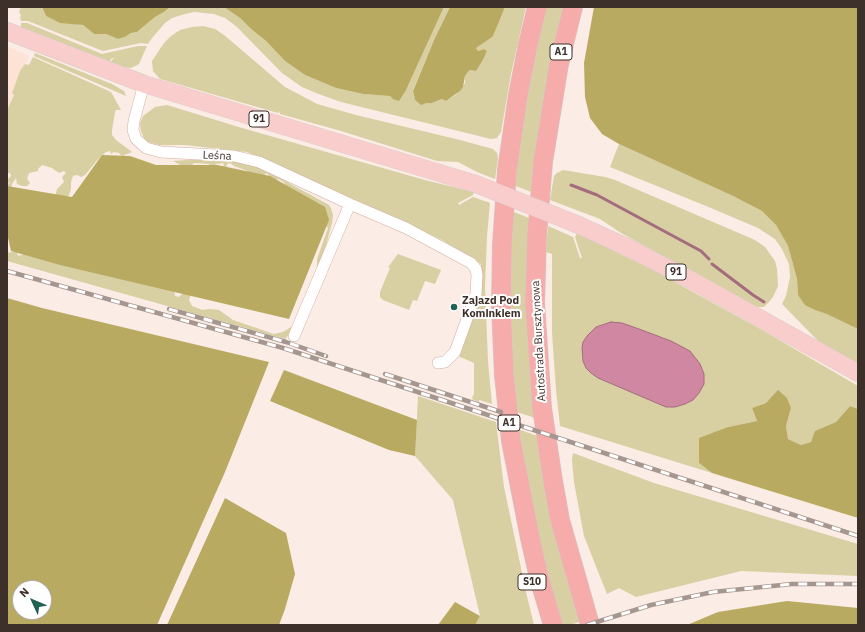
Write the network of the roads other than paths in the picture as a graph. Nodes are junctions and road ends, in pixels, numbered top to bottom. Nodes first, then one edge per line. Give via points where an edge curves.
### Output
1 (537, 7) edge
2 (573, 7) edge
3 (7, 30) edge
4 (144, 84) junction
5 (350, 204) junction
6 (294, 336) dead end
7 (438, 363) dead end
8 (858, 373) edge
9 (530, 538) junction
10 (542, 625) edge
11 (553, 625) edge
12 (590, 625) edge

1 - 9 highway, A1 via 511,137 503,214 501,274 502,341 507,404
2 - 12 highway, Autostrada Bursztynowa / A1 via 557,71 543,162 537,235 536,341 542,408 560,520
3 - 4 main road, 91
4 - 5 street, Leśna via 133,125 136,139 142,146 161,152 234,156 252,160
4 - 8 main road, 91, bridge via 476,184 574,223 691,280
5 - 6 street
5 - 7 street, Leśna via 406,228 471,262 476,269 476,294 458,345 445,362
9 - 10 highway, S10 via 531,579
9 - 11 highway, A1

